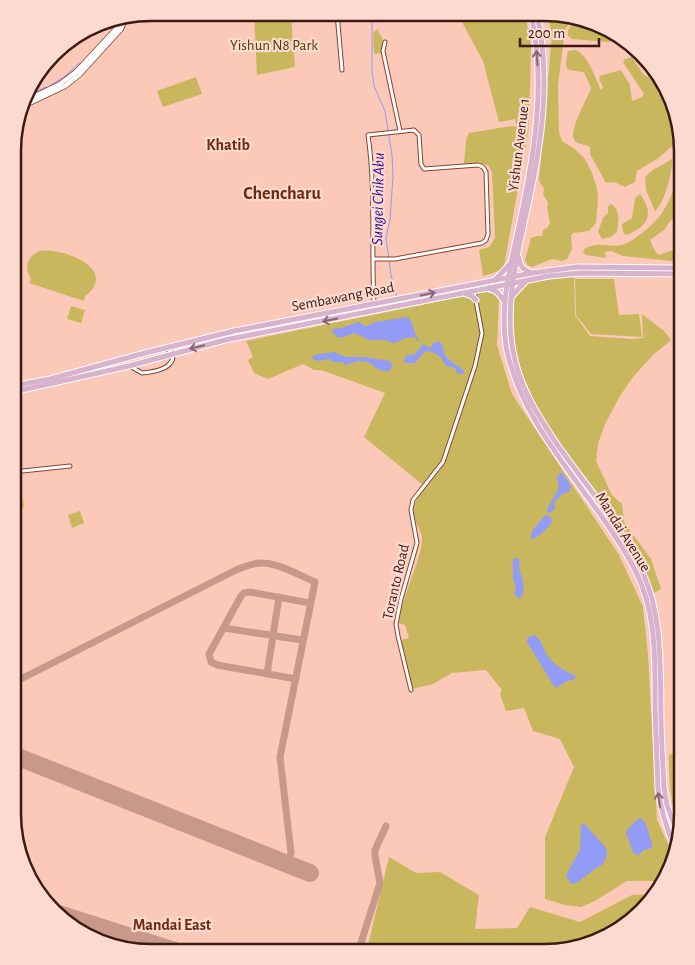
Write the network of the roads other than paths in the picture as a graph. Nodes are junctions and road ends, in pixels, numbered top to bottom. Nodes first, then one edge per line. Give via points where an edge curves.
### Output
1 (338, 21) edge
2 (532, 21) edge
3 (539, 21) edge
4 (123, 25) edge
5 (117, 26) edge
6 (385, 42) dead end
7 (342, 70) dead end
8 (34, 97) edge
9 (31, 102) edge
10 (400, 131) junction
11 (519, 253) junction
12 (373, 259) junction
13 (512, 262) junction
14 (674, 268) edge
15 (532, 273) junction
16 (674, 274) edge
17 (511, 278) junction
18 (527, 280) junction
19 (492, 282) junction
20 (510, 284) junction
21 (473, 285) junction
22 (489, 288) junction
23 (474, 292) junction
24 (464, 294) junction
25 (512, 298) junction
26 (476, 300) junction
27 (505, 303) junction
28 (374, 305) junction
29 (378, 310) junction
30 (164, 348) junction
31 (173, 353) junction
32 (129, 366) junction
33 (21, 384) edge
34 (21, 390) edge
35 (70, 466) dead end
36 (21, 471) edge
37 (411, 690) dead end
38 (673, 822) edge
39 (671, 839) edge

1 - 7 street
13 -> 2 main road, Yishun Avenue 1 via 535,137 538,83
3 - 11 main road, Yishun Avenue 1 via 545,97
4 - 9 main road via 80,74 65,86
5 - 8 main road via 76,72
6 - 10 street via 383,51
10 - 12 street via 368,135
10 - 12 street via 419,133 424,169 478,165 485,169 488,234 482,243 393,259
11 - 15 main road via 521,266
11 - 17 main road, Yishun Avenue 1
12 - 28 street
13 - 17 main road, Yishun Avenue 1
13 - 19 main road
14 - 15 main road, Sembawang Road via 579,267
15 - 17 main road, Sembawang Road
16 - 18 main road, Sembawang Road via 580,273
17 - 19 main road, Sembawang Road
17 - 20 main road, Mandai Avenue
18 - 20 main road, Sembawang Road
18 - 25 main road
19 - 21 main road, Sembawang Road
20 - 22 main road, Sembawang Road
20 - 25 main road, Mandai Avenue
20 - 27 main road, Mandai Avenue
21 - 23 street, Toranto Road
28 -> 21 main road, Sembawang Road
22 - 23 main road, Sembawang Road
22 - 27 main road via 497,292
23 - 24 main road, Sembawang Road
23 - 26 street, Toranto Road
24 - 26 main road
24 - 29 main road, Sembawang Road
25 - 38 main road, Mandai Avenue via 513,351 521,383 535,412 621,534 641,569 652,598 660,648 664,788
26 - 37 street, Toranto Road via 482,333 475,366 443,462 412,505 417,543 396,624
39 -> 27 main road, Mandai Avenue via 659,798 654,649 646,600 636,571 530,411 516,382 507,350
28 - 29 street
28 - 30 main road, Sembawang Road via 234,331
29 -> 31 main road, Sembawang Road
30 - 31 street
30 - 33 main road, Sembawang Road
31 - 32 main road, Sembawang Road
31 - 32 street via 172,364 166,368 146,373
32 - 34 main road, Sembawang Road
35 - 36 street

